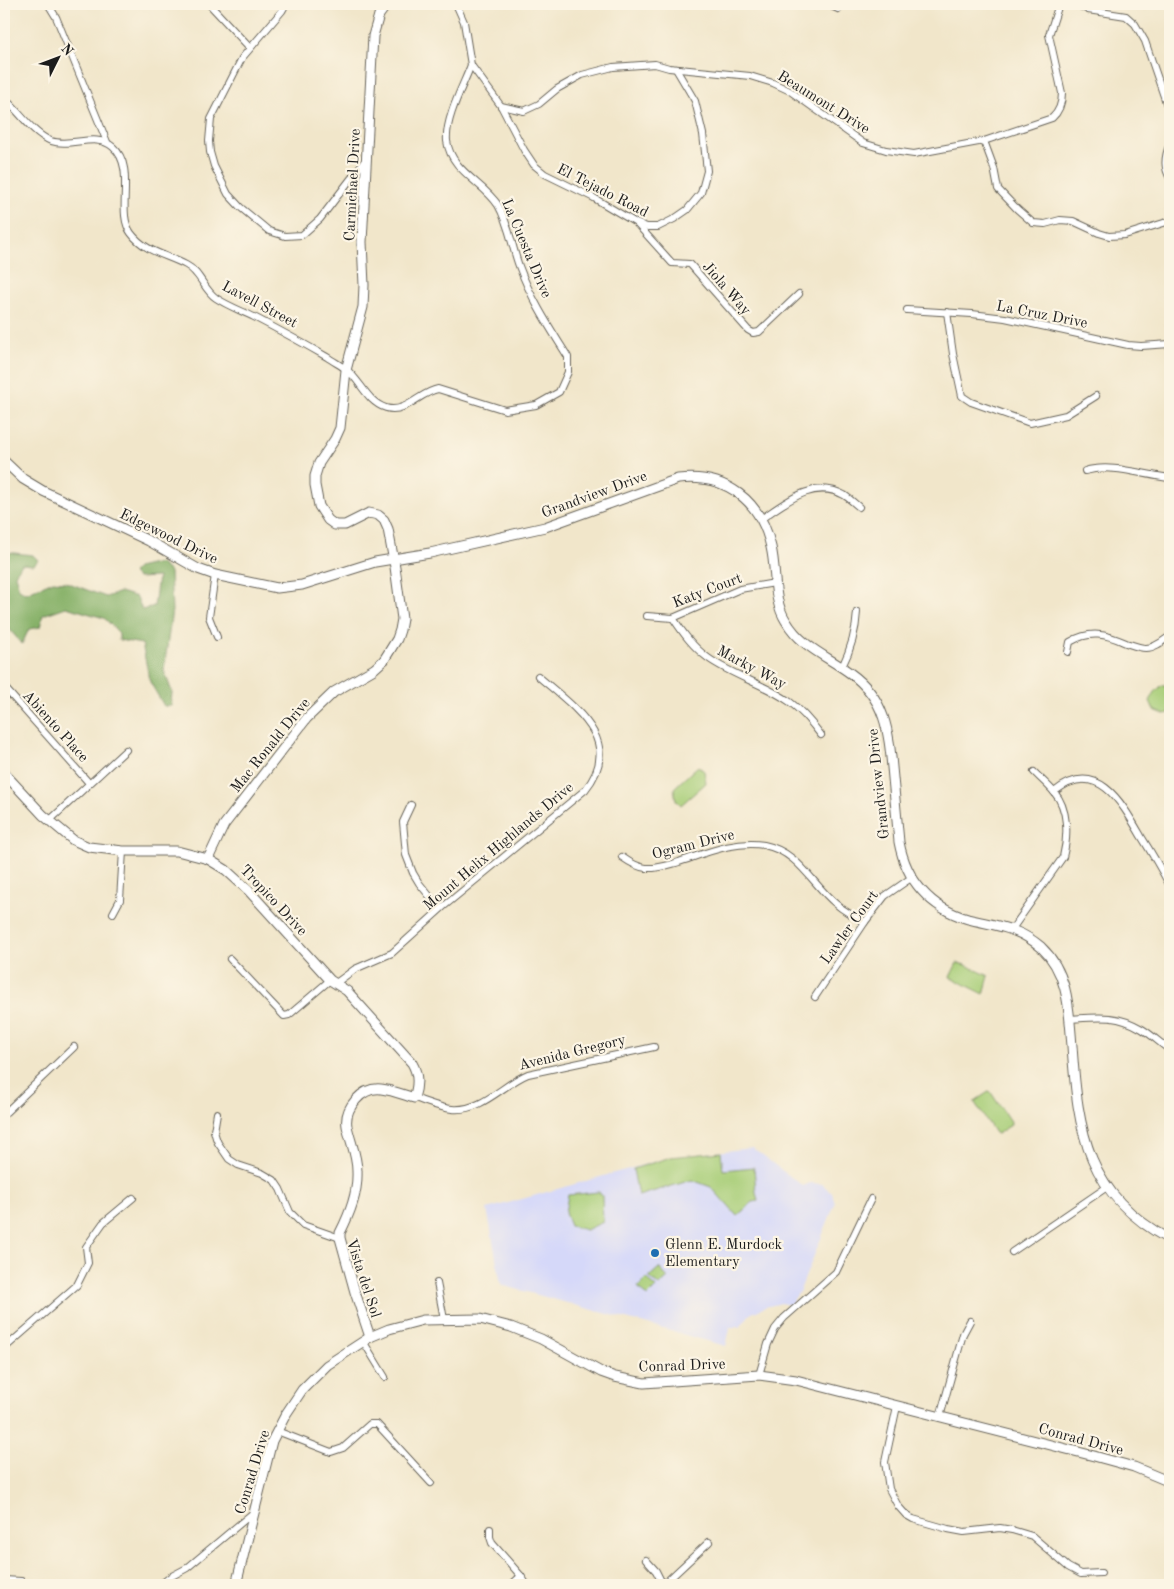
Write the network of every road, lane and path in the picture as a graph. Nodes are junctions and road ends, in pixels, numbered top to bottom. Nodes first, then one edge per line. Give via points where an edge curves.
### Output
1 (48, 4) edge
2 (209, 4) edge
3 (286, 4) edge
4 (387, 4) edge
5 (456, 4) edge
6 (827, 4) edge
7 (1059, 4) edge
8 (1076, 4) edge
9 (838, 9) dead end
10 (250, 48) junction
11 (471, 66) junction
12 (676, 69) junction
13 (4, 98) edge
14 (501, 106) junction
15 (1170, 114) edge
16 (984, 141) junction
17 (107, 142) junction
18 (1170, 144) edge
19 (366, 158) junction
20 (1170, 178) edge
21 (1170, 221) edge
22 (636, 223) junction
23 (799, 294) dead end
24 (907, 310) dead end
25 (947, 312) junction
26 (1170, 344) edge
27 (346, 370) junction
28 (1096, 396) dead end
29 (4, 461) edge
30 (1085, 471) dead end
31 (1170, 478) edge
32 (859, 507) dead end
33 (761, 519) junction
34 (394, 558) junction
35 (215, 574) junction
36 (776, 583) junction
37 (857, 612) dead end
38 (647, 616) dead end
39 (673, 618) junction
40 (1170, 636) edge
41 (217, 637) dead end
42 (1068, 652) dead end
43 (842, 667) junction
44 (538, 676) dead end
45 (4, 687) edge
46 (821, 735) dead end
47 (126, 750) dead end
48 (1034, 772) dead end
49 (4, 773) edge
50 (89, 783) junction
51 (1054, 792) junction
52 (411, 805) dead end
53 (49, 820) junction
54 (123, 851) junction
55 (622, 857) dead end
56 (208, 859) junction
57 (911, 878) junction
58 (1170, 886) edge
59 (440, 909) junction
60 (113, 913) dead end
61 (865, 922) junction
62 (1012, 929) junction
63 (230, 959) dead end
64 (333, 982) junction
65 (815, 997) dead end
66 (1070, 1019) junction
67 (74, 1047) dead end
68 (654, 1047) dead end
69 (1170, 1050) edge
70 (414, 1098) junction
71 (217, 1113) dead end
72 (4, 1114) edge
73 (1107, 1186) junction
74 (133, 1198) dead end
75 (871, 1199) dead end
76 (340, 1238) junction
77 (1170, 1240) edge
78 (1012, 1252) dead end
79 (437, 1282) dead end
80 (444, 1319) junction
81 (970, 1321) dead end
82 (367, 1339) junction
83 (4, 1342) edge
84 (759, 1375) junction
85 (385, 1377) dead end
86 (897, 1406) junction
87 (940, 1417) junction
88 (278, 1432) junction
89 (1170, 1482) edge
90 (431, 1483) dead end
91 (254, 1512) junction
92 (490, 1529) dead end
93 (709, 1542) dead end
94 (646, 1560) dead end
95 (1101, 1574) dead end
96 (521, 1576) junction
97 (4, 1580) edge
98 (20, 1581) dead end
99 (160, 1585) edge
100 (236, 1585) edge
101 (511, 1585) edge
102 (527, 1585) edge
103 (663, 1585) edge

1 - 17 street, Lavell Street via 56,16
2 - 10 street
3 - 10 street
4 - 19 street, Carmichael Drive via 379,14 373,36
5 - 11 street, El Tejado Road via 464,22
6 - 9 street
7 - 16 street, Beaumont Drive via 1049,35 1062,93 1059,109 1052,118
8 - 15 street via 1088,10 1126,16 1135,24 1145,41
10 - 19 street via 211,119 209,140 214,166 228,194 240,207 274,233 285,236 302,234 320,219
11 - 14 street, El Tejado Road
11 - 27 street, La Cuesta Drive via 449,123 447,135 453,161 501,211 532,295 568,357 566,377 558,392 528,406 505,410 438,389 394,409 382,406 368,396
12 - 14 street, Beaumont Drive via 655,64 613,66 569,81 524,111
12 - 16 street, Beaumont Drive via 750,76 773,83 790,91 863,143 886,150 914,154
12 - 22 street, El Tejado Road via 695,101 704,134 707,171 701,193 687,210 658,227
13 - 17 street via 49,140 66,144 95,140
14 - 22 street, El Tejado Road via 534,165
16 - 21 street via 998,189 1033,222 1074,221 1109,236 1125,235
17 - 27 street, Lavell Street via 118,151 124,167 125,217 129,232 138,242 188,266 215,298 299,340
18 - 20 street via 1165,165
19 - 27 street, Carmichael Drive via 363,307
22 - 23 street, Jiola Way via 672,263 690,264 753,333 759,332
24 - 25 street, La Cruz Drive
25 - 26 street, La Cruz Drive via 1006,318 1128,345
25 - 28 street via 962,395 971,402 1030,423 1066,414
27 - 34 street via 340,428 317,469 317,500 328,520 336,525 345,525 369,513 382,517
29 - 35 street, Edgewood Drive via 23,479 43,491 149,541 198,569
30 - 31 street via 1098,467
32 - 33 street via 845,495 814,489 799,494
33 - 34 street, Grandview Drive via 752,505 733,489 710,480 686,478 670,480 545,527
33 - 36 street, Grandview Drive via 771,548
34 - 35 street, Edgewood Drive via 285,588
34 - 56 street, Mac Ronald Drive via 402,619 397,640 374,669 334,692 307,718 224,825
35 - 41 street via 209,617
36 - 39 street, Katy Court via 740,589
36 - 43 street, Grandview Drive via 779,606 791,629 812,649
37 - 43 street via 851,648
38 - 39 street, Katy Court
39 - 46 street, Marky Way via 701,652 790,702
40 - 42 street via 1146,648 1101,633 1085,635 1070,642
43 - 57 street, Grandview Drive via 873,696 887,724 899,842
44 - 59 street, Mount Helix Highlands Drive via 592,728 599,752 596,773 585,790
45 - 50 street, Abiento Place
47 - 50 street, Abiento Place
48 - 51 street
49 - 53 street, Tropico Drive
50 - 53 street, Abiento Place
51 - 58 street via 1065,785 1084,781 1108,789 1125,809
51 - 62 street via 1067,830 1063,857
52 - 59 street via 403,822 406,854 419,883
53 - 54 street, Tropico Drive via 73,840 89,847
54 - 56 street, Tropico Drive via 177,851
54 - 60 street via 120,900
55 - 61 street, Ogram Drive via 646,868 662,867 740,845 774,848 801,865 836,904
56 - 64 street, Tropico Drive via 250,891
57 - 61 street, Lawler Court via 885,896
57 - 62 street, Grandview Drive via 924,894 945,910
59 - 64 street, Mount Helix Highlands Drive via 392,953
61 - 65 street, Lawler Court
62 - 66 street, Grandview Drive via 1041,947 1056,966
63 - 64 street, Mount Helix Highlands Drive via 284,1016
64 - 70 street, Tropico Drive via 347,991 412,1063 418,1084
66 - 69 street via 1097,1016 1118,1019 1144,1030
66 - 73 street, Grandview Drive via 1079,1115 1088,1151
67 - 72 street
68 - 70 street, Avenida Gregory via 528,1074 477,1105 449,1109
70 - 76 street, Avenida Gregory via 375,1089 360,1096 350,1109 347,1126 357,1161 357,1183
71 - 76 street, Vista del Sol via 214,1131 229,1159 274,1180 290,1212 304,1224
73 - 77 street, Grandview Drive via 1143,1225
73 - 78 street
74 - 83 street via 104,1223 86,1247 88,1263 77,1285 7,1346
75 - 84 street via 836,1272 775,1329
76 - 82 street, Vista del Sol
79 - 80 street
80 - 82 street, Conrad Drive via 423,1320
80 - 84 street, Conrad Drive via 480,1319 511,1327 541,1339 601,1372 644,1383
81 - 87 street via 963,1334
82 - 85 street
82 - 88 street, Conrad Drive via 327,1365 302,1390
84 - 86 street, Conrad Drive via 796,1380
86 - 87 street, Conrad Drive
86 - 95 street via 885,1470 888,1490 906,1515 964,1532 1000,1528 1032,1536 1068,1567 1081,1574
87 - 89 street, Conrad Drive via 1134,1467
88 - 90 street via 331,1452 342,1448 370,1424 376,1424
88 - 91 street, Conrad Drive via 272,1441
91 - 99 street via 187,1568
91 - 100 street, Conrad Drive
92 - 96 street via 492,1543
93 - 103 street
94 - 103 street
96 - 101 street
96 - 102 street
97 - 98 street

